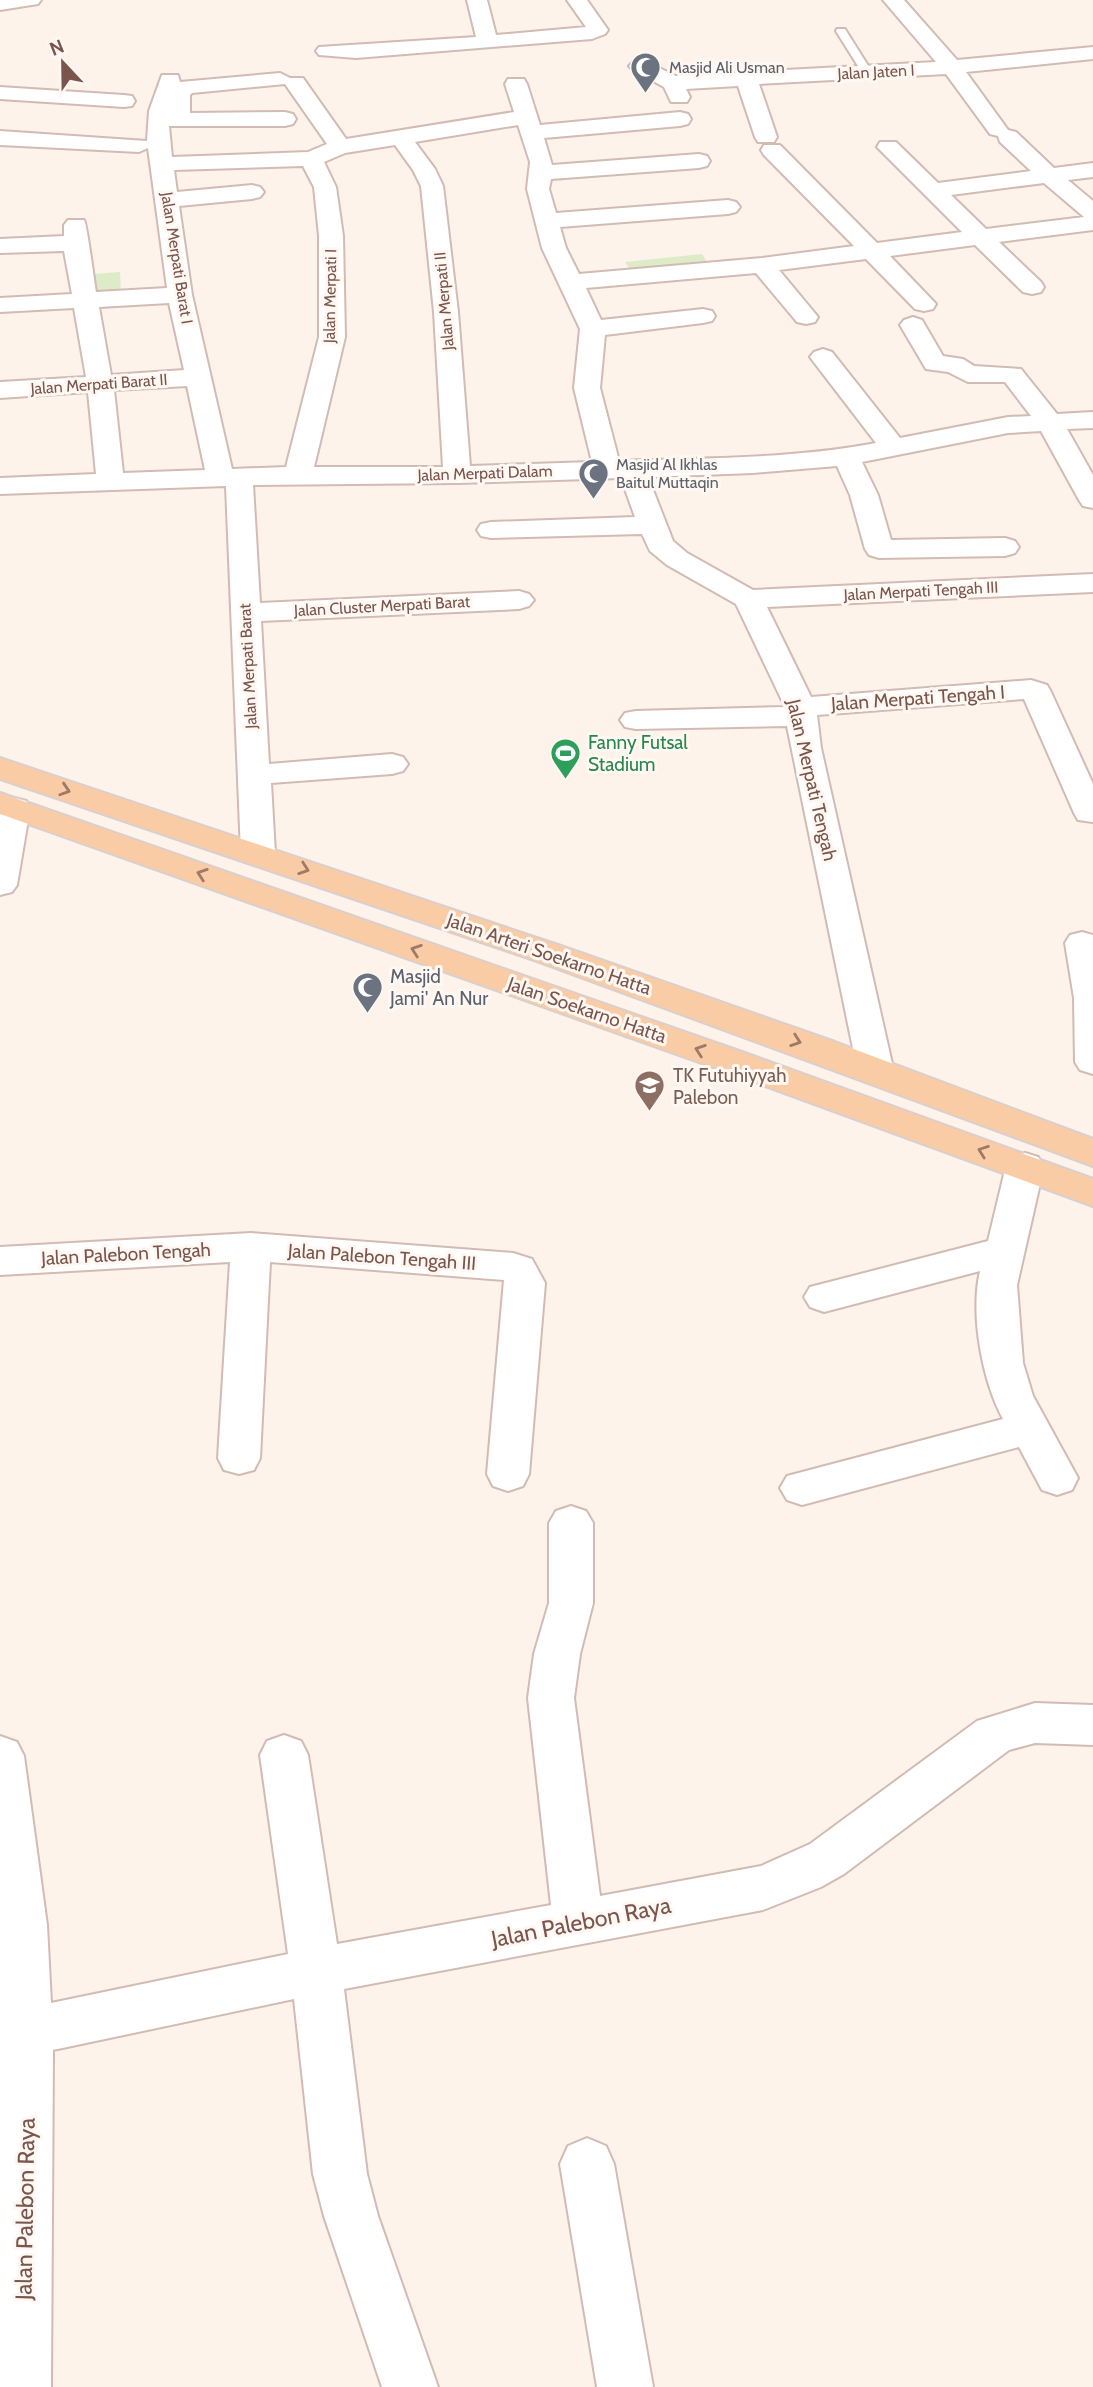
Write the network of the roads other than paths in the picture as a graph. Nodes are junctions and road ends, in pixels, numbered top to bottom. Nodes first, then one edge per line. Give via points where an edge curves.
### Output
1 (31, 0) edge
2 (477, 0) edge
3 (577, 0) edge
4 (893, 0) edge
5 (0, 4) edge
6 (841, 30) dead end
7 (488, 42) junction
8 (326, 51) dead end
9 (1093, 53) edge
10 (640, 66) dead end
11 (952, 68) junction
12 (867, 72) junction
13 (747, 79) junction
14 (170, 80) dead end
15 (516, 84) dead end
16 (0, 93) edge
17 (677, 100) junction
18 (124, 101) dead end
19 (169, 119) junction
20 (285, 119) dead end
21 (529, 125) junction
22 (400, 136) junction
23 (0, 138) edge
24 (139, 145) dead end
25 (340, 147) junction
26 (888, 148) dead end
27 (311, 159) junction
28 (699, 161) dead end
29 (162, 164) junction
30 (1093, 170) edge
31 (540, 173) junction
32 (1049, 176) junction
33 (932, 191) junction
34 (252, 192) dead end
35 (166, 200) junction
36 (729, 207) dead end
37 (1093, 213) edge
38 (547, 221) junction
39 (1093, 223) edge
40 (982, 236) junction
41 (0, 246) edge
42 (871, 250) junction
43 (762, 265) junction
44 (571, 282) junction
45 (1032, 287) dead end
46 (180, 295) junction
47 (83, 301) junction
48 (0, 305) edge
49 (703, 316) dead end
50 (806, 317) dead end
51 (593, 329) junction
52 (823, 357) dead end
53 (198, 377) junction
54 (100, 385) junction
55 (0, 390) edge
56 (1093, 420) edge
57 (1049, 421) junction
58 (894, 448) junction
59 (846, 457) junction
60 (619, 469) junction
61 (298, 475) junction
62 (457, 475) junction
63 (229, 478) junction
64 (110, 481) junction
65 (0, 486) edge
66 (1093, 500) edge
67 (650, 525) junction
68 (491, 530) dead end
69 (1005, 547) dead end
70 (1093, 583) edge
71 (748, 599) junction
72 (519, 600) dead end
73 (245, 613) junction
74 (800, 711) junction
75 (636, 720) dead end
76 (392, 764) dead end
77 (0, 768) edge
78 (254, 775) junction
79 (7, 806) edge
80 (1090, 813) dead end
81 (258, 853) junction
82 (0, 885) edge
83 (1082, 943) dead end
84 (536, 950) junction
85 (510, 983) junction
86 (1093, 1062) edge
87 (876, 1068) junction
88 (1093, 1153) edge
89 (1026, 1166) junction
90 (1093, 1193) edge
91 (251, 1247) junction
92 (1003, 1251) junction
93 (0, 1261) edge
94 (824, 1297) dead end
95 (1030, 1428) junction
96 (239, 1458) dead end
97 (508, 1474) dead end
98 (1058, 1478) dead end
99 (802, 1488) dead end
100 (571, 1523) dead end
101 (1093, 1725) edge
102 (284, 1755) dead end
103 (0, 1756) edge
104 (578, 1922) junction
105 (316, 1971) junction
106 (14, 2033) edge
107 (587, 2164) dead end
108 (23, 2387) edge
109 (410, 2387) edge
110 (625, 2387) edge

1 - 5 street
2 - 7 street
3 - 7 street via 598,30
4 - 11 street
6 - 12 lane
7 - 8 street
9 - 11 street, Jalan Jaten I
10 - 17 street
11 - 12 street, Jalan Jaten I
11 - 32 street via 1003,133
12 - 13 street, Jalan Jaten I
13 - 17 street, Jalan Jaten I
13 - 42 street via 769,143
14 - 19 street, Jalan Merpati Barat I via 162,96
15 - 21 street
16 - 18 street
17 - 21 street, Jalan Jaten I
19 - 20 street
19 - 25 street via 186,87 288,81
19 - 29 street, Jalan Merpati Barat I via 157,145
21 - 22 street, Jalan Jaten I
21 - 31 street
22 - 25 street, Jalan Jaten I
22 - 62 street, Jalan Merpati II via 432,186
23 - 24 street
25 - 27 street, Jalan Jaten I
26 - 33 street
27 - 29 street
27 - 61 street, Jalan Merpati I via 325,187 330,226 332,337
28 - 31 street
29 - 35 street, Jalan Merpati Barat I
30 - 32 street
31 - 38 street via 538,189
32 - 33 street
32 - 37 street
33 - 40 street
34 - 35 street
35 - 46 street, Jalan Merpati Barat I
36 - 38 street
38 - 44 street
39 - 40 street
40 - 42 street
40 - 45 street
41 - 47 street via 76,234
42 - 43 street
42 - 57 street via 919,314 933,363 954,364 968,374 1010,373
43 - 44 street
43 - 50 street
44 - 51 street
46 - 47 street
46 - 53 street, Jalan Merpati Barat I
47 - 48 street
47 - 54 street
49 - 51 street
51 - 60 street via 587,388
52 - 58 street
53 - 54 street, Jalan Merpati Barat II
53 - 63 street, Jalan Merpati Barat I
54 - 55 street, Jalan Merpati Barat II
54 - 64 street
56 - 57 street, Jalan Merpati Dalam
57 - 58 street, Jalan Merpati Dalam
57 - 66 street
58 - 59 street, Jalan Merpati Dalam
59 - 60 street, Jalan Merpati Dalam
59 - 69 street via 864,495 879,549
60 - 62 street, Jalan Merpati Dalam
60 - 67 street
61 - 62 street, Jalan Merpati Dalam
61 - 63 street, Jalan Merpati Dalam
63 - 64 street, Jalan Merpati Dalam
63 - 73 street, Jalan Merpati Barat
64 - 65 street, Jalan Merpati Dalam
67 - 68 street
67 - 71 street via 660,545 677,559
70 - 71 street, Jalan Merpati Tengah III
71 - 74 street, Jalan Merpati Tengah
72 - 73 street, Jalan Cluster Merpati Barat
73 - 78 street, Jalan Merpati Barat
74 - 75 street, Jalan Merpati Tengah I
74 - 80 street, Jalan Merpati Tengah I via 1031,689
74 - 87 street, Jalan Merpati Tengah
76 - 78 street
77 -> 81 main road, Jalan Arteri Soekarno Hatta
78 - 81 street, Jalan Merpati Barat
79 - 82 street
85 -> 79 main road, Jalan Soekarno Hatta
81 -> 84 main road, Jalan Arteri Soekarno Hatta
83 - 86 street via 1092,998
84 - 85 main road
84 -> 87 main road, Jalan Arteri Soekarno Hatta
89 -> 85 main road, Jalan Soekarno Hatta
87 - 88 main road, Jalan Arteri Soekarno Hatta
89 - 90 main road, Jalan Soekarno Hatta
89 - 92 street
91 - 93 street, Jalan Palebon Tengah
91 - 96 street
91 - 97 street, Jalan Palebon Tengah III via 518,1269 525,1283
92 - 94 street
92 - 95 street via 997,1285 1002,1363 1012,1397
95 - 98 street
95 - 99 street
100 - 104 street via 571,1603 551,1698
101 - 104 street, Jalan Palebon Raya via 1035,1723 994,1735 827,1859 782,1881
102 - 105 street
103 - 106 street via 22,1925
104 - 105 street, Jalan Palebon Raya
105 - 106 street, Jalan Palebon Raya
105 - 109 street via 340,2174
106 - 108 street, Jalan Palebon Raya
107 - 110 street

